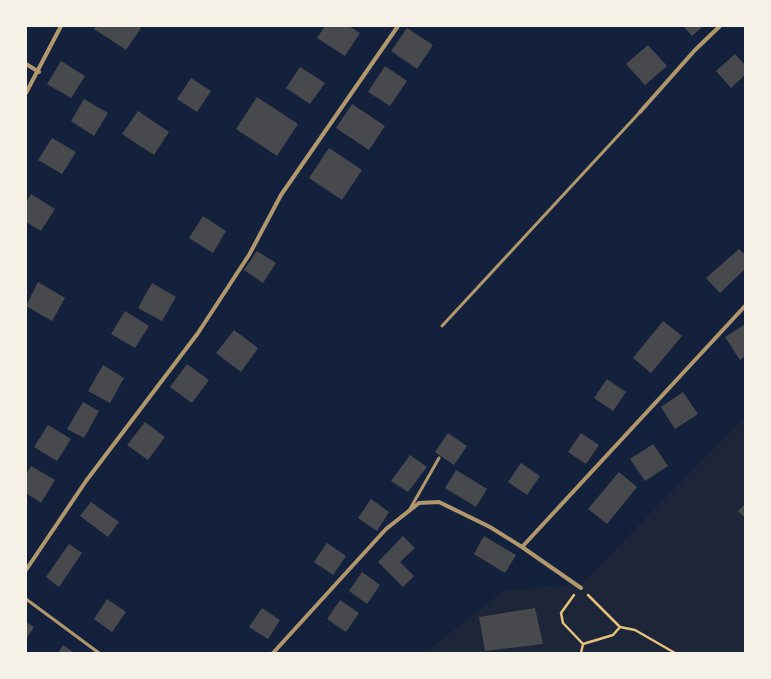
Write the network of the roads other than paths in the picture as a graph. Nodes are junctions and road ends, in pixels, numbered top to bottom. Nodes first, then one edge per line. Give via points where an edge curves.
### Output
1 (60, 26) edge
2 (398, 26) edge
3 (720, 26) edge
4 (26, 64) edge
5 (39, 72) junction
6 (26, 93) edge
7 (640, 112) joint
8 (745, 306) edge
9 (442, 326) dead end
10 (439, 458) dead end
11 (408, 511) junction
12 (522, 547) junction
13 (26, 570) edge
14 (581, 588) road end
15 (26, 599) edge
16 (99, 653) edge
17 (273, 653) edge

1 - 5 street
2 - 13 street via 281,195 249,255 198,333 86,481
3 - 7 street
4 - 5 street
5 - 6 street
7 - 9 lane
8 - 12 street
10 - 11 lane
11 - 12 street via 419,503 439,502 490,527
11 - 17 street via 386,529
12 - 14 street
15 - 16 lane

